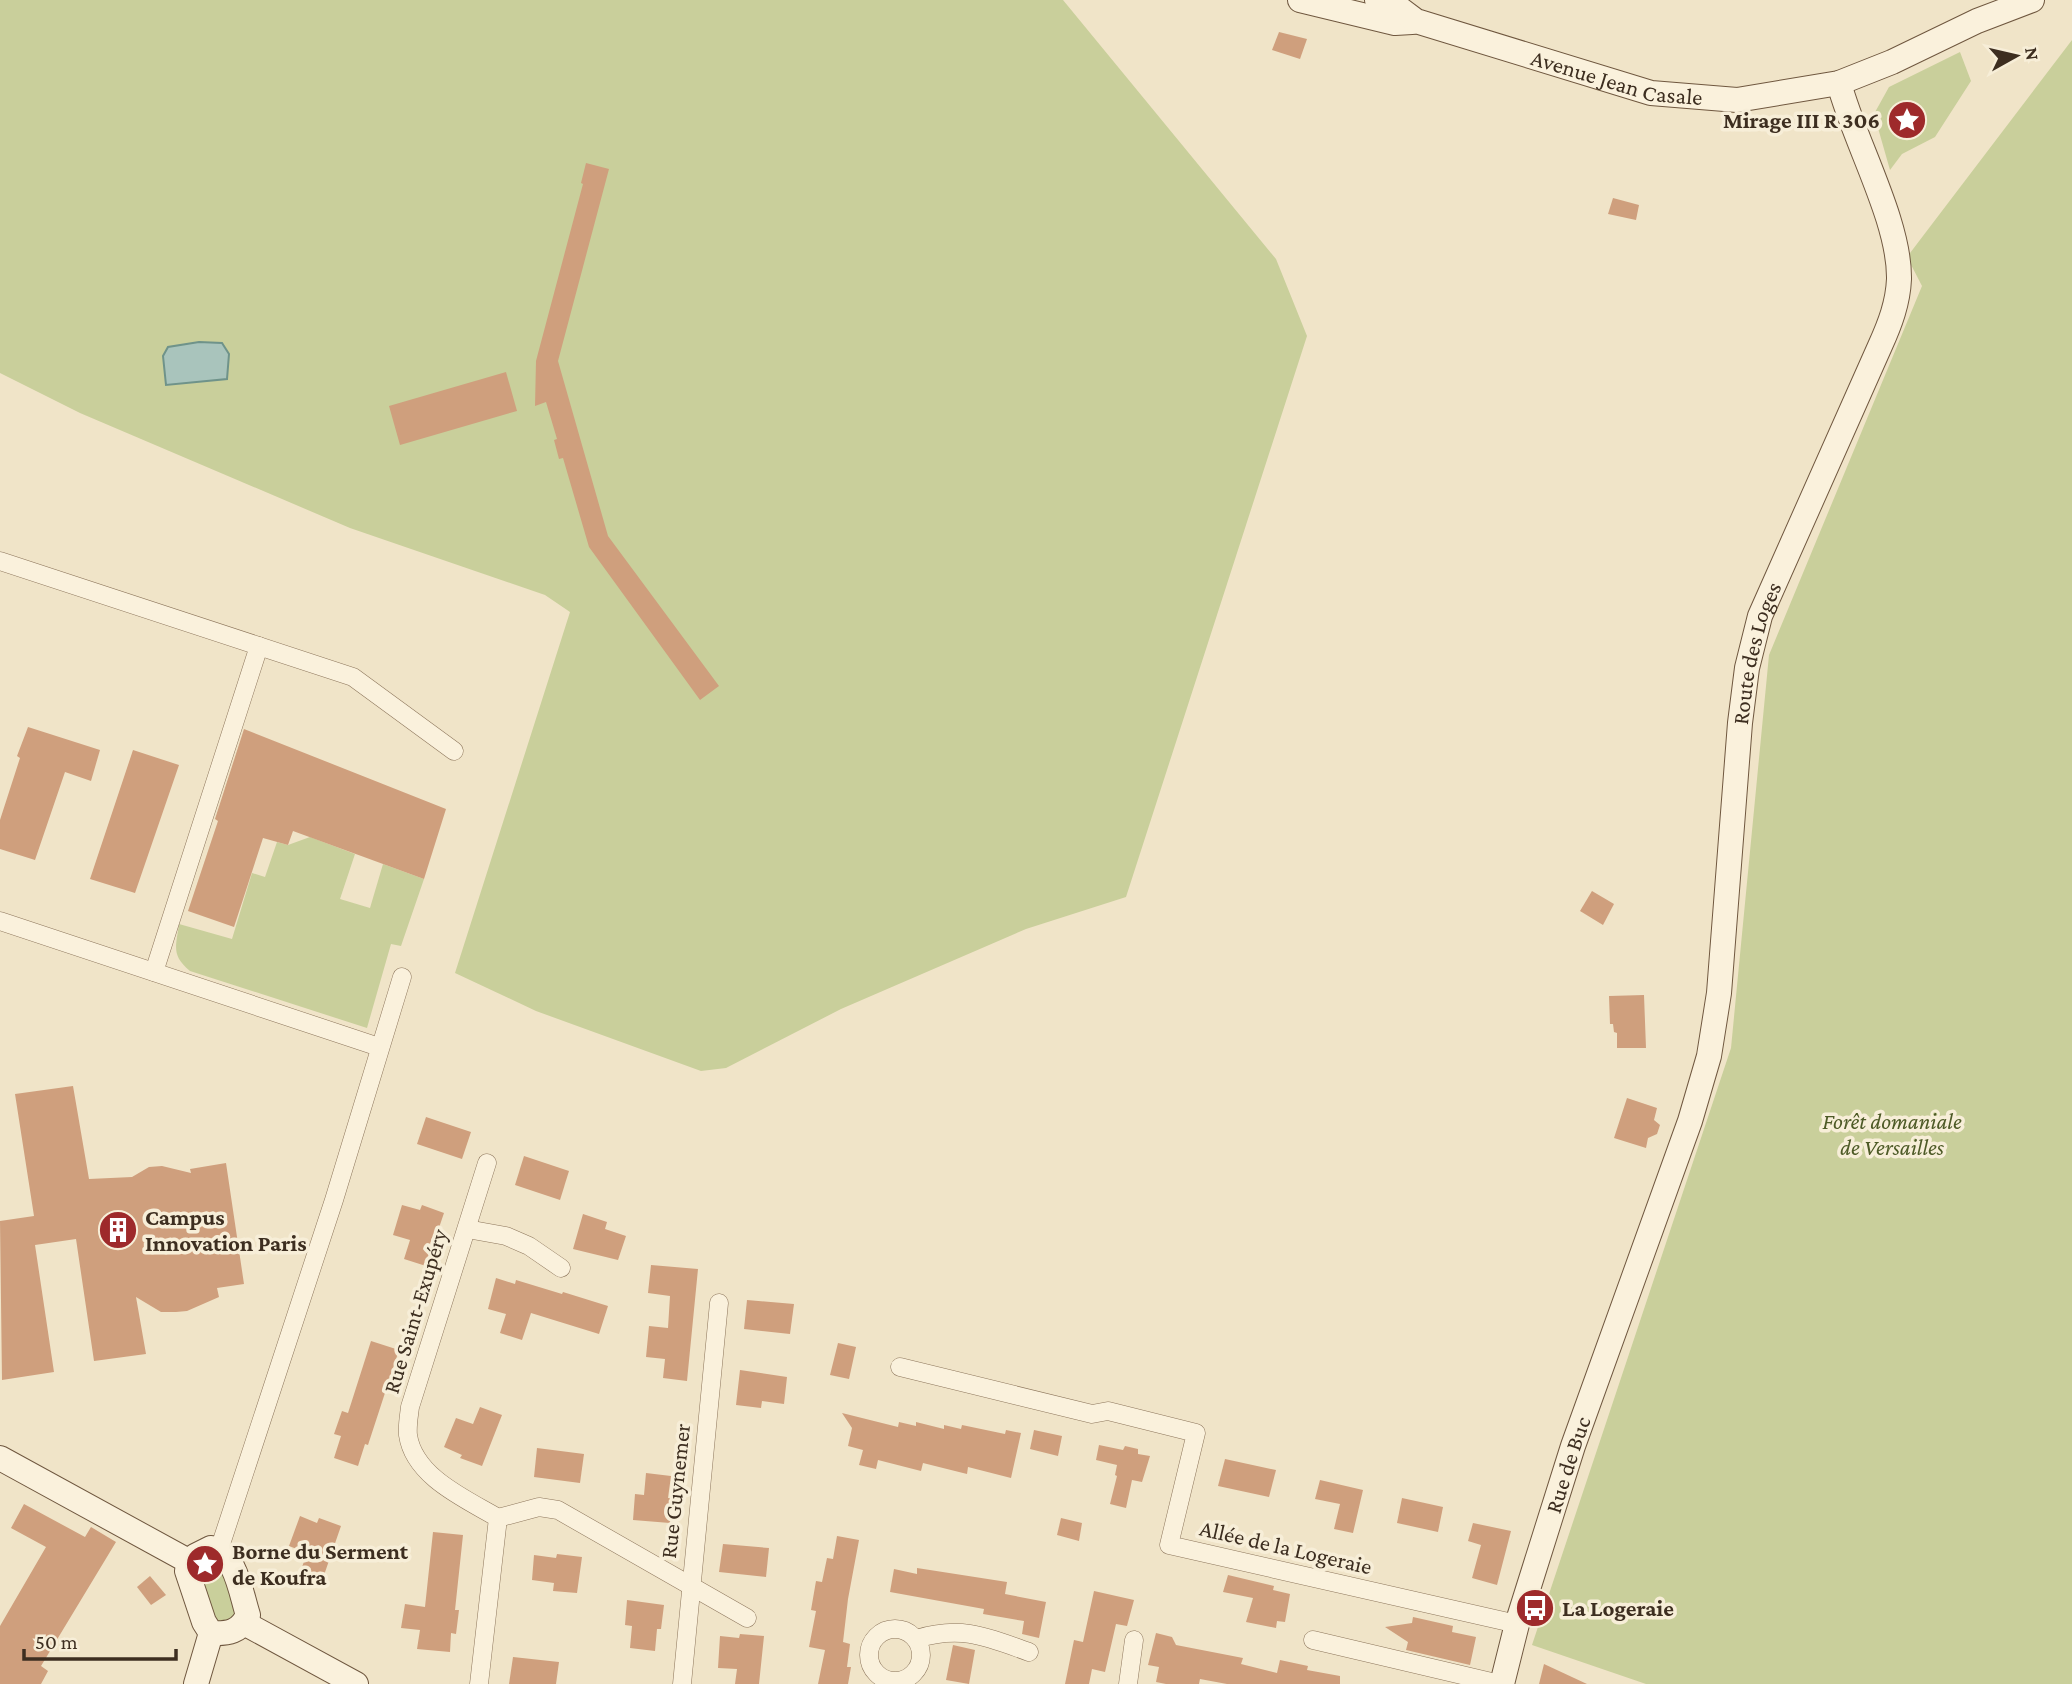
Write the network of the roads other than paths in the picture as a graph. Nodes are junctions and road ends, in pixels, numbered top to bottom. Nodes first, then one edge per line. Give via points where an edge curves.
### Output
1 (1300, 0) edge
2 (1377, 0) edge
3 (2008, 0) edge
4 (2032, 0) edge
5 (1416, 21) junction
6 (1976, 21) junction
7 (1839, 83) junction
8 (0, 561) edge
9 (259, 646) junction
10 (454, 751) dead end
11 (0, 921) edge
12 (154, 972) junction
13 (402, 977) dead end
14 (379, 1046) junction
15 (487, 1163) dead end
16 (467, 1229) junction
17 (1644, 1250) joint
18 (561, 1268) dead end
19 (719, 1303) dead end
20 (900, 1367) dead end
21 (0, 1458) edge
22 (498, 1518) junction
23 (219, 1550) junction
24 (190, 1562) junction
25 (690, 1586) junction
26 (747, 1618) dead end
27 (244, 1623) junction
28 (1517, 1624) junction
29 (211, 1633) junction
30 (916, 1639) junction
31 (1134, 1640) dead end
32 (1313, 1640) dead end
33 (1029, 1652) dead end
34 (892, 1683) edge
35 (196, 1684) edge
36 (356, 1684) edge
37 (479, 1684) edge
38 (682, 1684) edge
39 (1128, 1684) edge
40 (1501, 1684) edge

1 - 5 street via 1395,23
2 - 5 street
3 - 6 street, Avenue Jean Casale
4 - 6 street, Avenue Jean Casale
5 - 7 street, Avenue Jean Casale via 1651,93 1737,100
6 - 7 street, Avenue Jean Casale
7 - 17 street, Route des Loges via 1896,249 1899,278 1895,306 1760,616 1740,723 1719,993 1709,1056
8 - 9 street
9 - 10 street via 353,677
9 - 12 street
11 - 12 street
12 - 14 street
13 - 14 street
14 - 23 street via 330,1212
15 - 16 street, Rue Saint-Exupéry
16 - 18 street via 506,1236
16 - 22 street, Rue Saint-Exupéry via 410,1408 408,1435 416,1458 438,1482
17 - 28 street, Rue de Buc via 1573,1446
19 - 25 street, Rue Guynemer
20 - 28 street, Allée de la Logeraie via 1092,1414 1108,1411 1196,1433 1169,1545
21 - 24 street
22 - 25 street via 539,1507 558,1510
22 - 37 street
23 - 24 street via 211,1548
23 - 27 street via 229,1558 248,1615
24 - 29 street via 187,1571
25 - 26 street
25 - 38 street, Rue Guynemer
27 - 29 street via 226,1634
27 - 36 street
28 - 40 street, Rue de Buc
29 - 35 street
30 - 33 street via 935,1633 978,1633
30 - 34 street via 919,1664 908,1677
30 - 34 street via 892,1628 872,1642 871,1667
31 - 39 street
32 - 40 street

